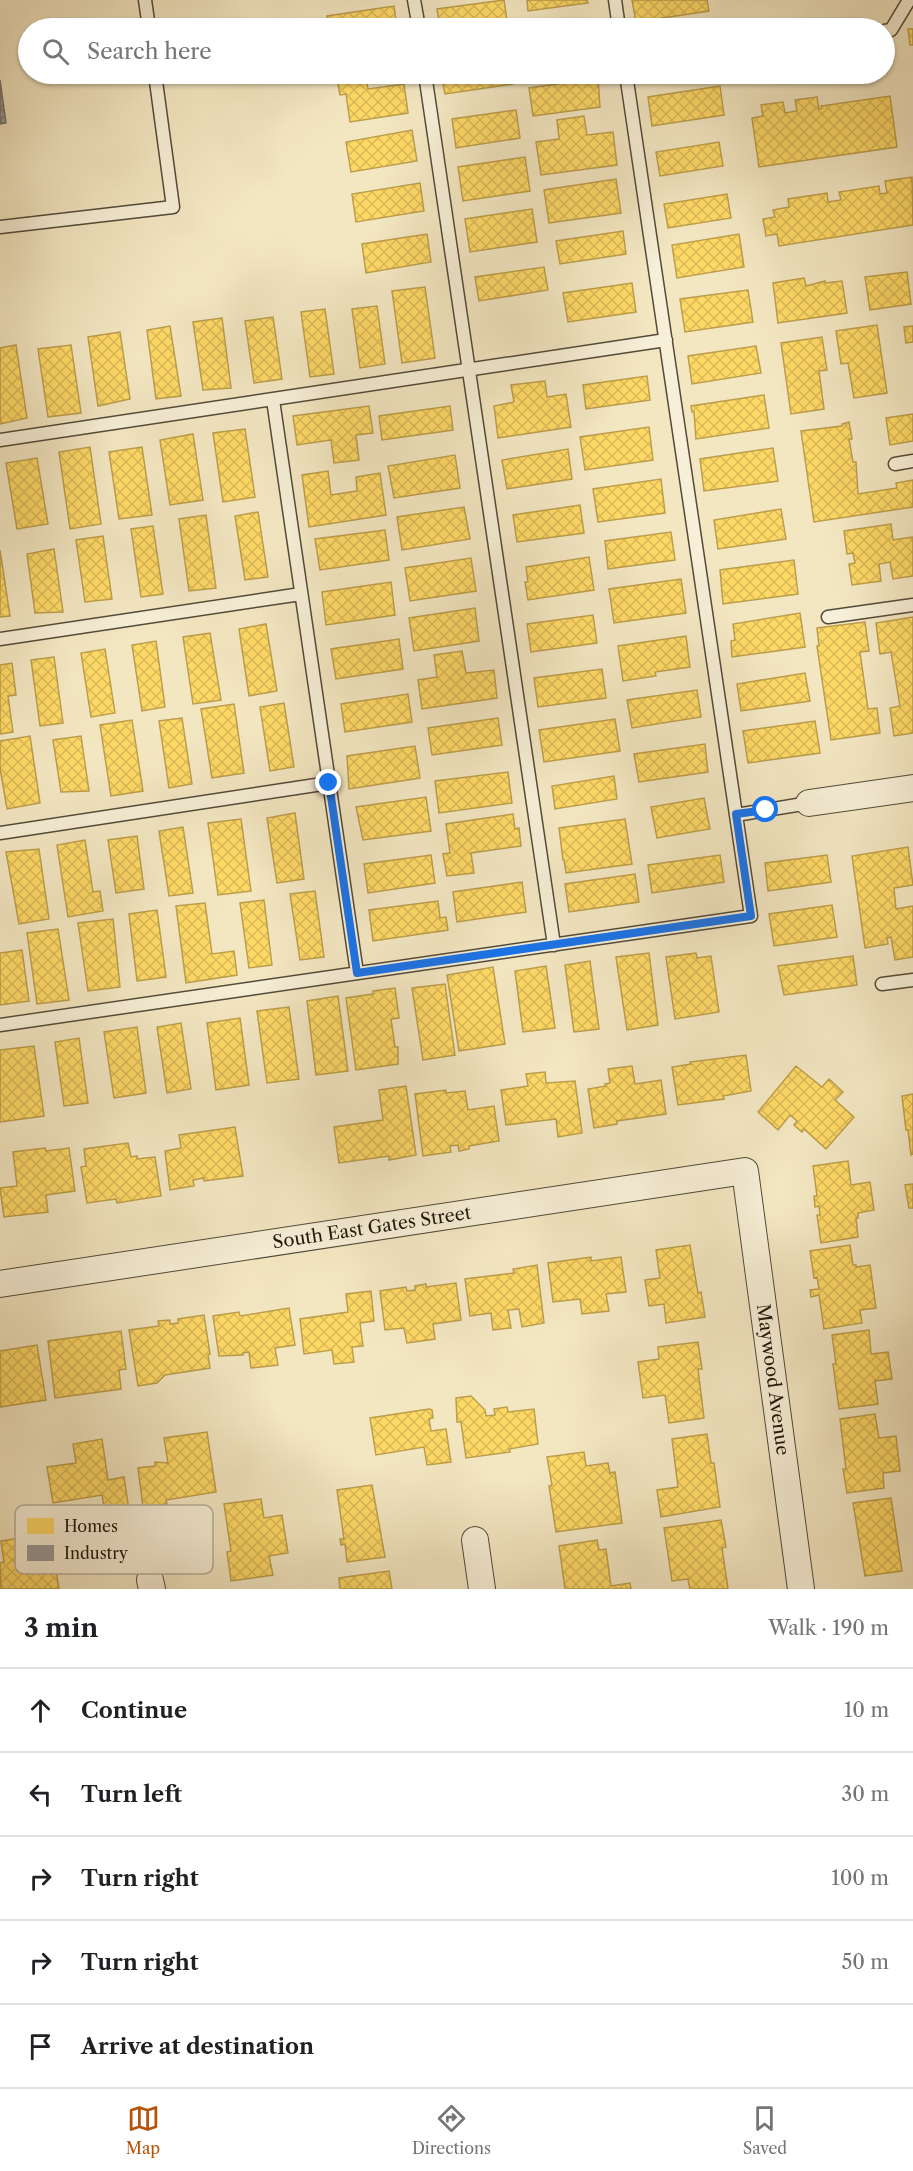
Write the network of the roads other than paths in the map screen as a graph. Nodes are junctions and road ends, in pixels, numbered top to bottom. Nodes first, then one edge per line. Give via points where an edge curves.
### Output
1 (145, 0) edge
2 (414, 0) edge
3 (615, 0) edge
4 (909, 0) edge
5 (148, 18) edge
6 (417, 18) edge
7 (618, 18) edge
8 (895, 23) edge
9 (156, 84) edge
10 (426, 84) edge
11 (628, 84) edge
12 (0, 227) edge
13 (666, 340) junction
14 (469, 369) junction
15 (273, 400) junction
16 (0, 440) edge
17 (913, 460) edge
18 (895, 464) dead end
19 (301, 594) junction
20 (913, 604) edge
21 (828, 617) dead end
22 (0, 639) edge
23 (329, 783) junction
24 (913, 788) edge
25 (809, 803) joint
26 (736, 814) junction
27 (0, 833) edge
28 (554, 945) junction
29 (357, 973) junction
30 (913, 980) edge
31 (882, 984) dead end
32 (0, 1025) edge
33 (745, 1171) joint
34 (0, 1284) edge
35 (475, 1540) dead end
36 (482, 1589) edge
37 (801, 1589) edge

1 - 5 lane
2 - 6 lane
3 - 7 lane
4 - 8 lane
9 - 12 lane via 173,207
10 - 14 lane
11 - 13 lane
13 - 14 lane
13 - 26 lane
14 - 15 lane
14 - 28 lane
15 - 16 lane
15 - 19 lane
17 - 18 lane
19 - 22 lane
19 - 23 lane
20 - 21 lane
23 - 27 lane
23 - 29 lane
24 - 25 street
25 - 26 lane
26 - 28 lane via 751,916
28 - 29 lane
29 - 32 lane
30 - 31 lane
33 - 34 street, South East Gates Street
33 - 37 street, Maywood Avenue
35 - 36 street

